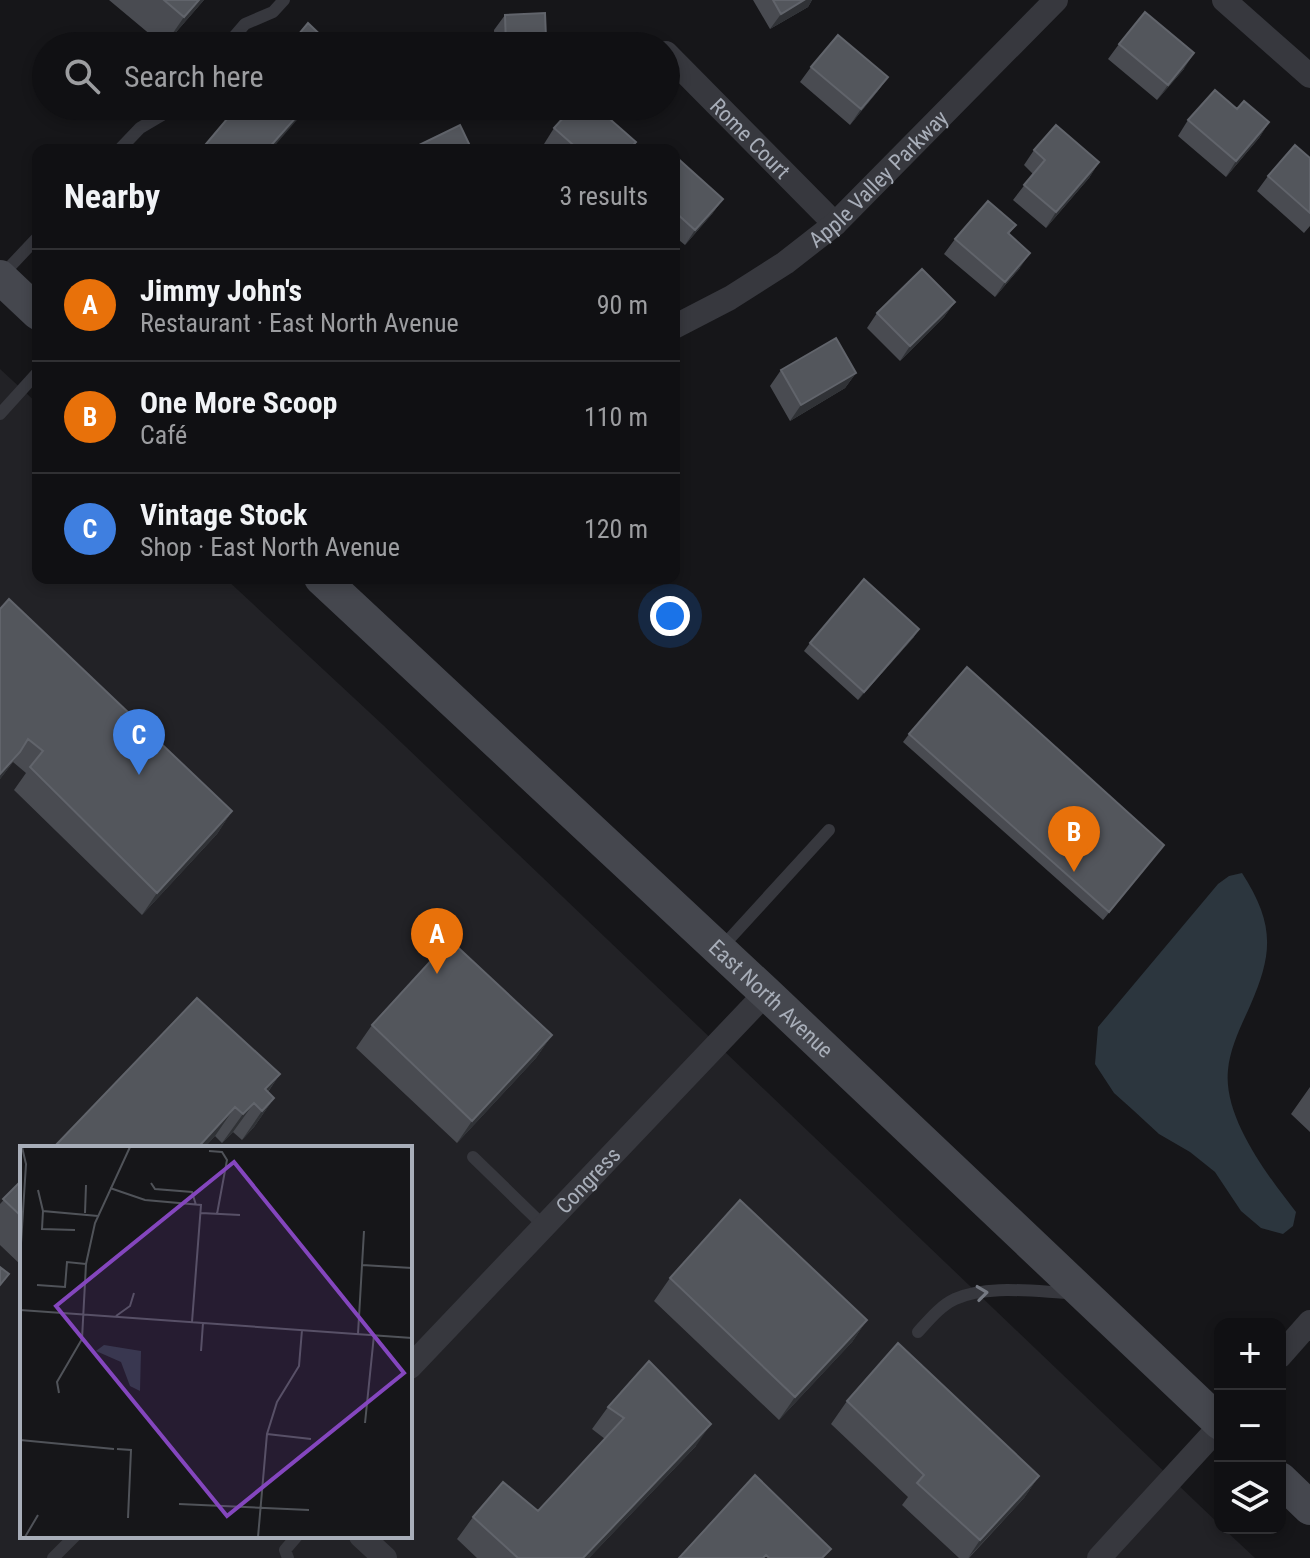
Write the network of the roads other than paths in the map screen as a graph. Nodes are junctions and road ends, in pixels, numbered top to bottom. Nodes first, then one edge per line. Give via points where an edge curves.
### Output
1 (284, 0) edge
2 (1056, 0) edge
3 (1224, 0) edge
4 (238, 32) edge
5 (680, 67) edge
6 (1310, 76) edge
7 (154, 120) edge
8 (125, 144) edge
9 (835, 224) junction
10 (32, 243) edge
11 (0, 278) edge
12 (32, 307) edge
13 (680, 324) edge
14 (32, 379) edge
15 (0, 414) edge
16 (327, 584) edge
17 (829, 830) dead end
18 (720, 950) junction
19 (766, 993) junction
20 (473, 1157) dead end
21 (544, 1226) junction
22 (1083, 1293) junction
23 (1310, 1322) edge
24 (918, 1332) dead end
25 (1286, 1349) edge
26 (412, 1365) edge
27 (1214, 1418) edge
28 (1214, 1431) edge
29 (1286, 1485) edge
30 (1310, 1508) edge
31 (73, 1538) edge
32 (295, 1538) edge
33 (363, 1538) edge
34 (53, 1558) edge
35 (288, 1558) edge
36 (385, 1558) edge
37 (1099, 1558) edge

1 - 4 lane
2 - 9 street, Apple Valley Parkway
3 - 6 street
5 - 9 street, Rome Court
7 - 8 lane
9 - 13 street, Apple Valley Parkway via 785,263
10 - 11 lane
11 - 12 main road
14 - 15 lane
16 - 18 main road, East North Avenue
17 - 18 lane
18 - 19 main road, East North Avenue
19 - 21 street, Congress
19 - 22 main road, East North Avenue
20 - 21 lane
21 - 26 street, Congress
24 -> 22 lane via 954,1299 980,1291
22 - 27 main road, East North Avenue
23 - 25 street
28 - 37 street
29 - 30 main road
31 - 34 lane
32 - 35 lane via 285,1550
33 - 36 street

